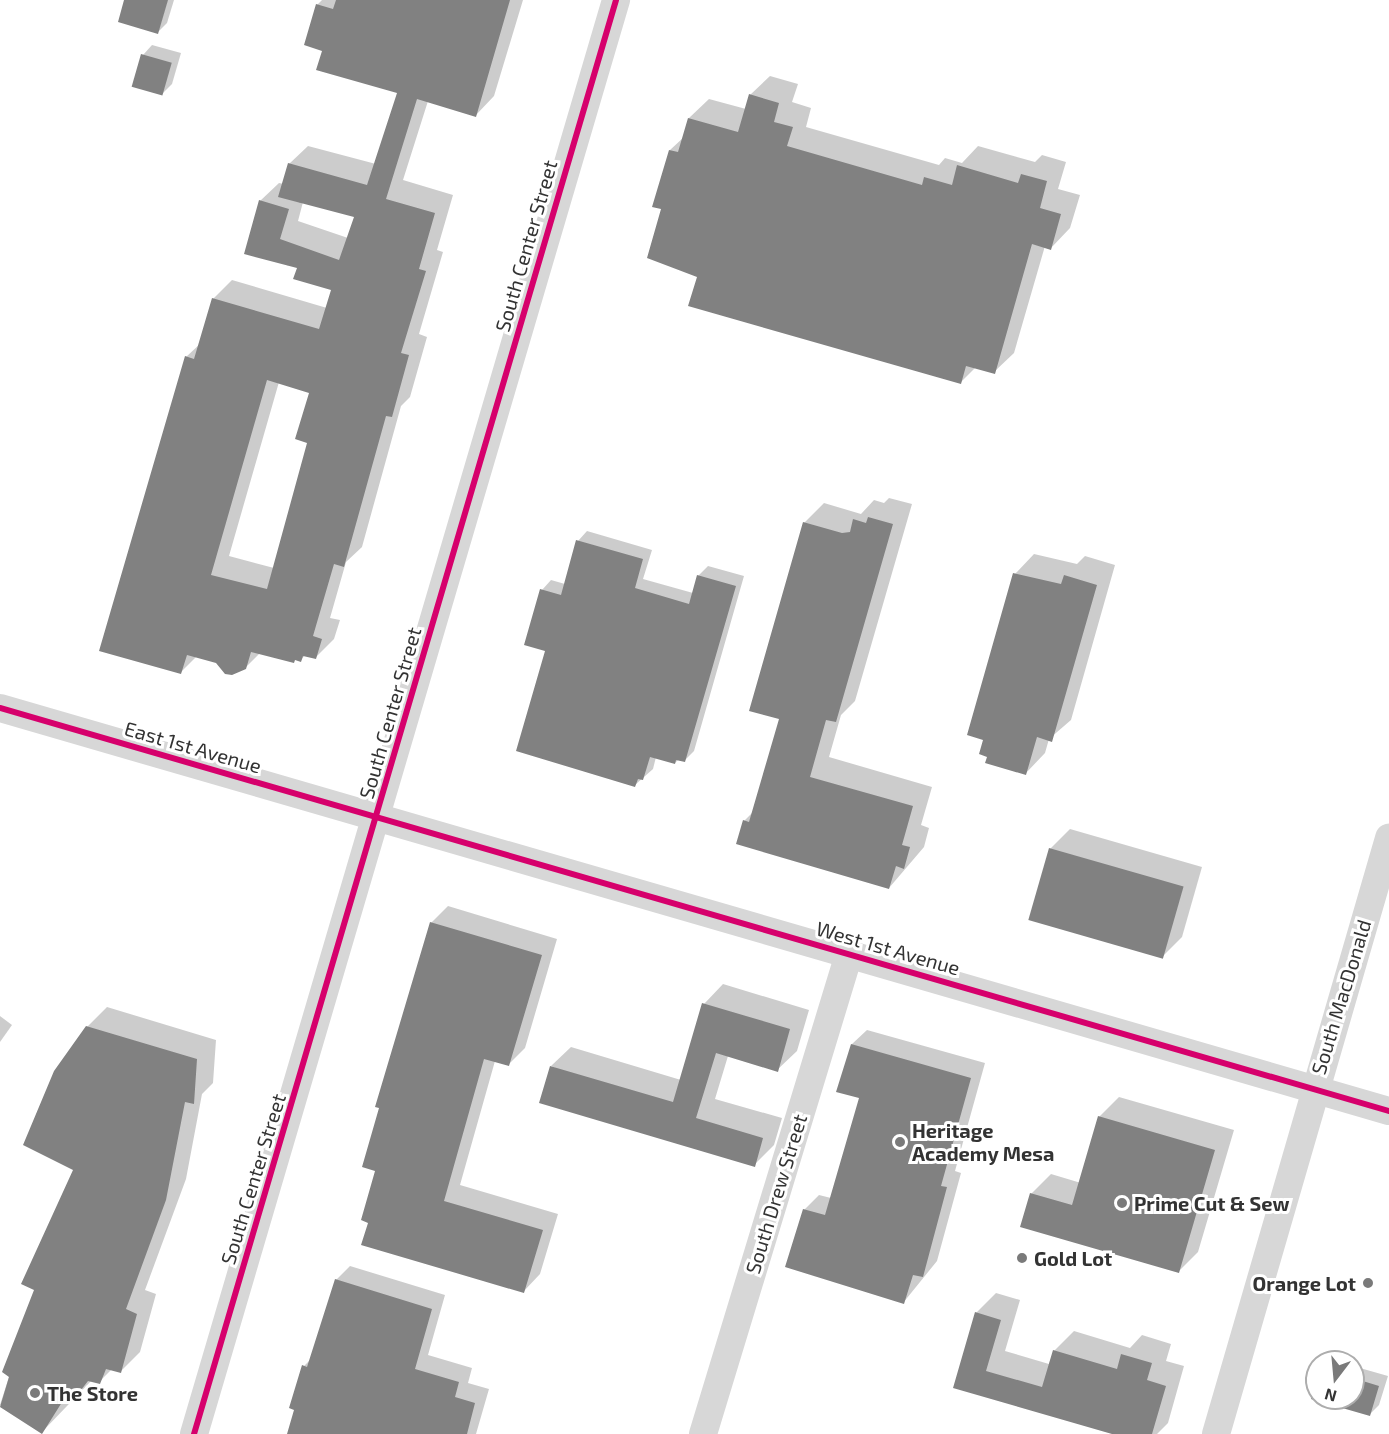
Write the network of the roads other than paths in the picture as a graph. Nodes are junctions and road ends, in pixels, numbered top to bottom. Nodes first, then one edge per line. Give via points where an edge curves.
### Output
1 (616, 0) edge
2 (0, 708) edge
3 (376, 818) junction
4 (1389, 837) edge
5 (849, 954) junction
6 (1314, 1089) junction
7 (1389, 1111) edge
8 (194, 1434) edge
9 (703, 1434) edge
10 (1216, 1434) edge

1 - 3 street, South Center Street
2 - 3 street, East 1st Avenue
3 - 5 street, West 1st Avenue
3 - 8 street, South Center Street
4 - 6 street, South MacDonald
5 - 6 street, West 1st Avenue
5 - 9 street, South Drew Street
6 - 7 street, West 1st Avenue
6 - 10 street, South MacDonald

